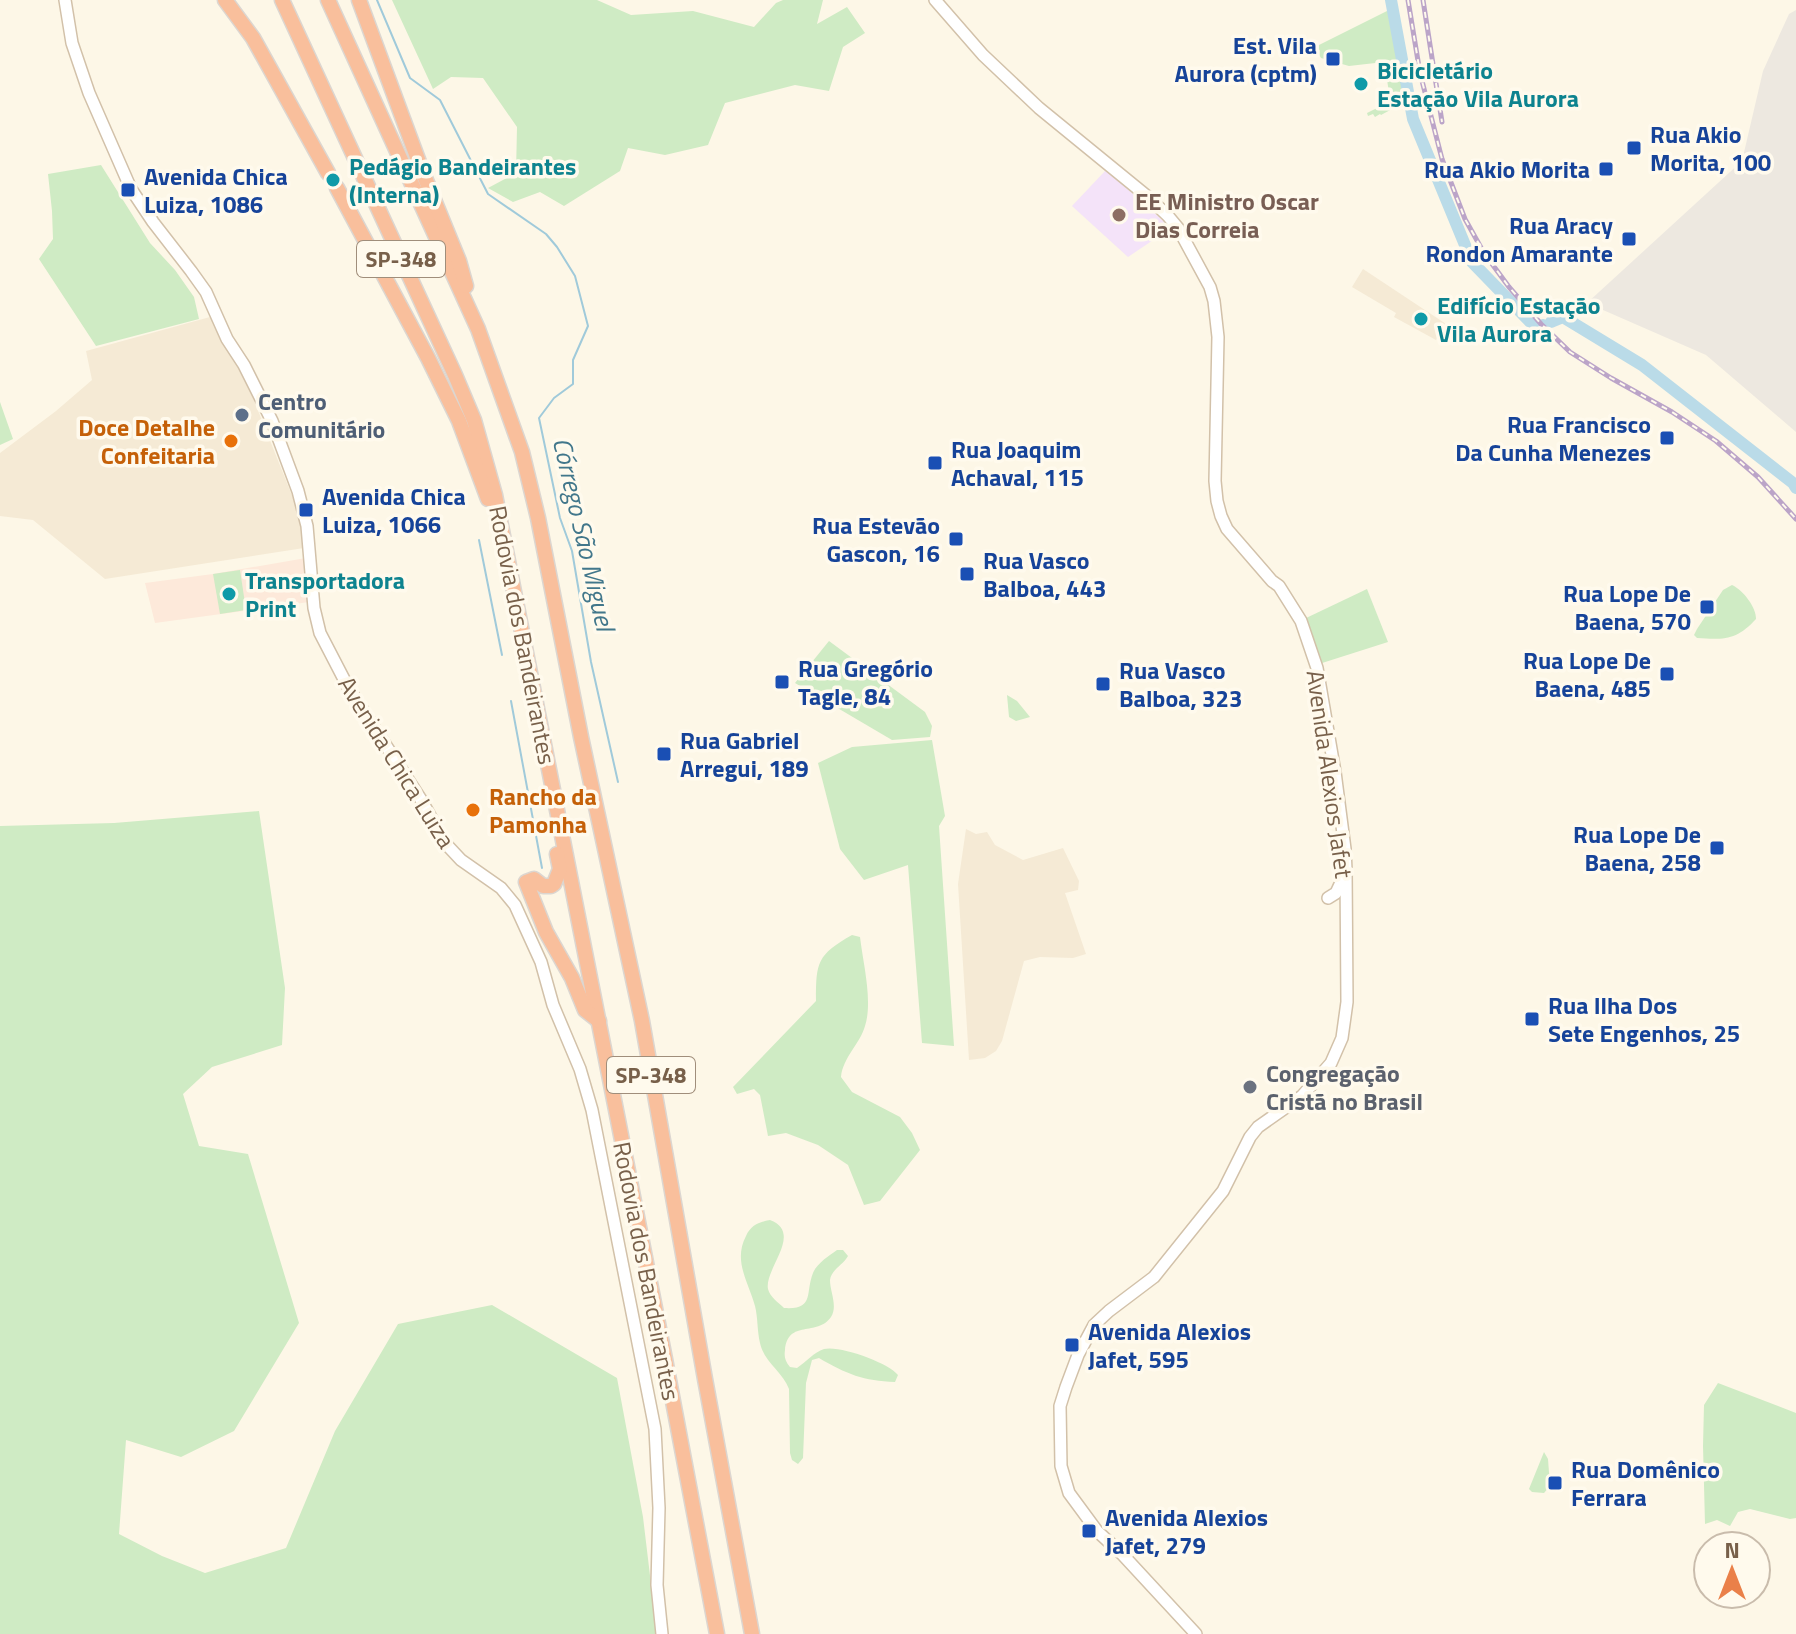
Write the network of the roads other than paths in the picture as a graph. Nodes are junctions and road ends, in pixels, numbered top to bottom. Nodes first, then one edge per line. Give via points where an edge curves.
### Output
1 (65, 0) edge
2 (225, 0) edge
3 (237, 0) edge
4 (282, 0) edge
5 (330, 0) edge
6 (359, 0) edge
7 (935, 0) edge
8 (253, 38) junction
9 (328, 173) dead end
10 (337, 188) dead end
11 (478, 329) junction
12 (502, 525) junction
13 (563, 839) junction
14 (1346, 870) junction
15 (1328, 898) dead end
16 (599, 1021) junction
17 (662, 1634) edge
18 (717, 1634) edge
19 (752, 1634) edge
20 (1196, 1634) edge

1 - 17 main road, Avenida Chica Luiza via 72,43 116,159 153,222 206,292 272,421 307,526 320,633 446,844 515,905 541,962 592,1110 653,1417
2 - 8 highway
3 - 8 highway
4 - 12 highway, Rodovia dos Bandeirantes / SP-348 via 474,420
5 - 11 highway, Rodovia dos Bandeirantes / SP-348
6 - 11 highway via 459,261
7 - 14 main road, Avenida Alexios Jafet via 1039,108 1168,216 1210,287 1218,337 1217,501 1227,529 1279,586 1306,634 1327,721
8 - 9 highway
10 - 12 highway via 435,371
11 - 19 highway, Rodovia dos Bandeirantes / SP-348 via 522,452 538,518 642,1021
12 - 13 highway, Rodovia dos Bandeirantes / SP-348
13 - 16 highway, Rodovia dos Bandeirantes / SP-348
13 - 16 highway via 554,884 526,882 585,1010
14 - 15 main road via 1336,893
14 - 20 main road, Avenida Alexios Jafet via 1347,1002 1337,1052 1312,1087 1258,1127 1223,1191 1154,1277 1094,1325 1060,1406 1061,1466 1069,1493 1097,1531
16 - 18 highway, Rodovia dos Bandeirantes / SP-348

